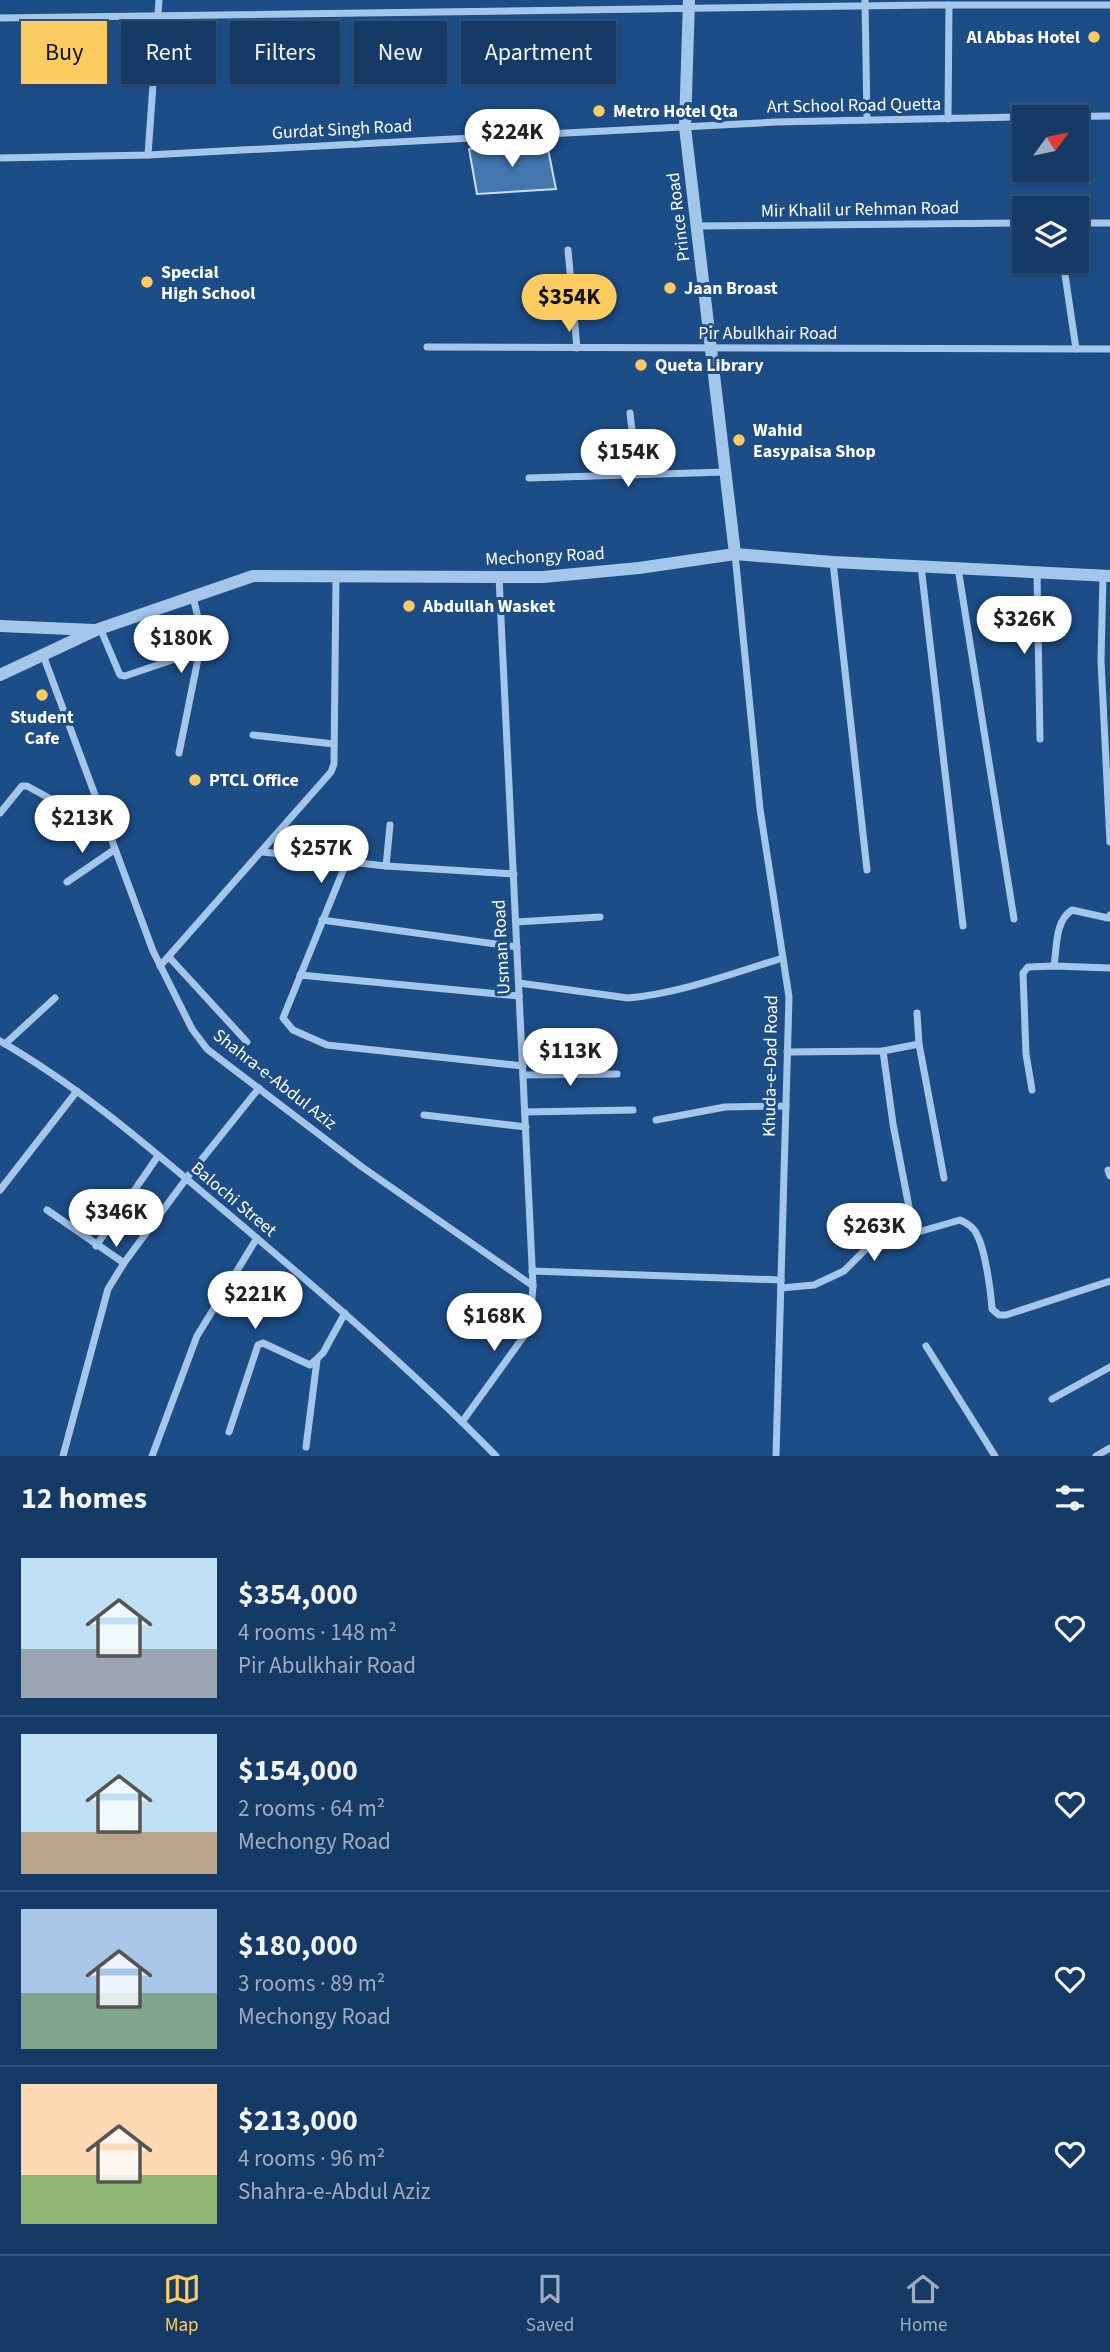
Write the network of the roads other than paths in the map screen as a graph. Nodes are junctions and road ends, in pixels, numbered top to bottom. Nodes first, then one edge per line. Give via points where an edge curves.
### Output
1 (159, 0) edge
2 (864, 3) edge
3 (954, 3) edge
4 (689, 5) edge
5 (1110, 5) edge
6 (158, 14) junction
7 (0, 18) edge
8 (1089, 116) edge
9 (1110, 116) edge
10 (1012, 117) edge
11 (947, 118) junction
12 (867, 120) junction
13 (685, 127) junction
14 (148, 155) junction
15 (0, 158) edge
16 (1012, 223) edge
17 (1089, 223) edge
18 (1110, 223) edge
19 (696, 226) junction
20 (568, 250) dead end
21 (1065, 273) edge
22 (427, 347) dead end
23 (577, 348) junction
24 (711, 349) junction
25 (1076, 349) junction
26 (1110, 349) edge
27 (630, 413) dead end
28 (725, 472) junction
29 (637, 475) junction
30 (529, 478) dead end
31 (735, 554) junction
32 (833, 562) junction
33 (921, 565) junction
34 (958, 567) junction
35 (1037, 573) junction
36 (1107, 576) edge
37 (336, 577) junction
38 (499, 577) junction
39 (193, 597) junction
40 (0, 626) edge
41 (98, 629) junction
42 (200, 654) junction
43 (43, 655) junction
44 (0, 676) edge
45 (253, 735) dead end
46 (1040, 739) dead end
47 (334, 744) junction
48 (179, 753) dead end
49 (96, 800) junction
50 (0, 813) edge
51 (390, 825) dead end
52 (1110, 842) edge
53 (114, 850) junction
54 (263, 852) junction
55 (347, 861) junction
56 (386, 866) junction
57 (867, 870) dead end
58 (514, 874) junction
59 (67, 882) dead end
60 (1110, 915) edge
61 (600, 917) dead end
62 (1014, 919) dead end
63 (322, 920) junction
64 (516, 922) junction
65 (963, 926) dead end
66 (517, 947) junction
67 (169, 957) junction
68 (783, 958) junction
69 (160, 966) junction
70 (1054, 966) junction
71 (1110, 968) edge
72 (300, 975) junction
73 (519, 983) junction
74 (519, 996) junction
75 (55, 998) dead end
76 (917, 1013) dead end
77 (247, 1042) dead end
78 (3, 1043) edge
79 (919, 1044) junction
80 (883, 1051) junction
81 (787, 1052) junction
82 (523, 1066) junction
83 (617, 1074) dead end
84 (523, 1075) junction
85 (259, 1088) junction
86 (1032, 1090) dead end
87 (77, 1091) junction
88 (786, 1106) junction
89 (633, 1110) dead end
90 (525, 1112) junction
91 (424, 1115) dead end
92 (656, 1120) dead end
93 (526, 1127) junction
94 (158, 1156) junction
95 (944, 1178) dead end
96 (186, 1179) junction
97 (0, 1190) edge
98 (47, 1210) dead end
99 (914, 1233) junction
100 (257, 1238) junction
101 (96, 1246) junction
102 (124, 1263) junction
103 (532, 1271) junction
104 (1110, 1282) edge
105 (781, 1284) junction
106 (533, 1286) junction
107 (345, 1313) junction
108 (926, 1346) dead end
109 (317, 1360) junction
110 (1110, 1367) edge
111 (1052, 1399) dead end
112 (462, 1422) junction
113 (229, 1432) dead end
114 (306, 1447) dead end
115 (1110, 1448) edge
116 (63, 1456) edge
117 (152, 1456) edge
118 (496, 1456) edge
119 (776, 1456) edge
120 (995, 1456) edge
121 (1096, 1456) edge

1 - 6 street
2 - 3 street
2 - 4 street
2 - 12 street
3 - 5 street
3 - 11 street
4 - 6 street
4 - 13 street, Prince Road
6 - 7 street
6 - 14 street
8 - 9 street, Art School Road Quetta
10 - 11 street, Art School Road Quetta
11 - 12 street, Art School Road Quetta
12 - 13 street, Art School Road Quetta
13 - 14 street, Gurdat Singh Road
13 - 19 street, Prince Road
14 - 15 street, Gurdat Singh Road
16 - 19 street, Mir Khalil ur Rehman Road
17 - 18 street
19 - 24 street, Prince Road
20 - 23 street
21 - 25 street
22 - 23 street, Pir Abulkhair Road
23 - 24 street, Pir Abulkhair Road
24 - 25 street, Pir Abulkhair Road
24 - 28 street, Prince Road
25 - 26 street, Pir Abulkhair Road
27 - 29 street
28 - 29 street
28 - 31 street, Prince Road
29 - 30 street
31 - 32 street, Mechongy Road
31 - 38 street, Mechongy Road via 639,568
31 - 68 street, Khuda-e-Dad Road via 760,809
32 - 33 street, Mechongy Road
32 - 57 street
33 - 34 street, Mechongy Road
33 - 65 street
34 - 35 street, Mechongy Road
34 - 62 street
35 - 36 street, Mechongy Road
35 - 46 street
36 - 52 street via 1101,661
37 - 38 street, Mechongy Road
37 - 39 street, Mechongy Road via 253,576
37 - 47 street
38 - 58 street, Usman Road
39 - 41 street, Mechongy Road
39 - 42 street via 201,630
40 - 41 street
41 - 42 street via 120,675
41 - 43 street, Mechongy Road
42 - 48 street
43 - 44 street, Mechongy Road
43 - 49 street, Shahra-e-Abdul Aziz
45 - 47 street
47 - 54 street via 331,772
49 - 50 street via 71,810 22,786
49 - 53 street, Shahra-e-Abdul Aziz
51 - 56 street
53 - 59 street
53 - 69 street, Shahra-e-Abdul Aziz
54 - 55 street
54 - 67 street
55 - 56 street
55 - 63 street
56 - 58 street
58 - 64 street, Usman Road
60 - 70 street via 1100,918 1072,910 1064,915
61 - 64 street
63 - 66 street
63 - 72 street
64 - 66 street, Usman Road
66 - 73 street, Usman Road
67 - 69 street
67 - 77 street
68 - 73 street via 667,992 628,998
68 - 81 street, Khuda-e-Dad Road via 789,997
69 - 85 street, Shahra-e-Abdul Aziz via 191,1029 207,1049
70 - 71 street
70 - 86 street via 1028,967 1023,973
72 - 74 street
72 - 82 street via 283,1018 293,1030 327,1045
73 - 74 street, Usman Road
74 - 82 street, Usman Road
75 - 78 street
76 - 79 street
78 - 87 street, Balochi Street
79 - 80 street
79 - 95 street
80 - 81 street
80 - 99 street
81 - 88 street, Khuda-e-Dad Road
82 - 84 street, Usman Road
83 - 84 street
84 - 90 street, Usman Road
85 - 96 street
85 - 106 street, Shahra-e-Abdul Aziz via 362,1167
87 - 94 street, Balochi Street
87 - 97 street
88 - 92 street via 725,1107
88 - 105 street, Khuda-e-Dad Road
89 - 90 street
90 - 93 street, Usman Road
91 - 93 street
93 - 103 street, Usman Road
94 - 96 street, Balochi Street
94 - 101 street
96 - 100 street, Balochi Street
96 - 102 street
98 - 101 street
99 - 104 street via 960,1220 968,1224 977,1235 992,1308 999,1315
99 - 105 street via 869,1246 844,1271 814,1285
100 - 107 street, Balochi Street
100 - 117 street via 197,1336
101 - 102 street
102 - 116 street via 108,1289
103 - 105 street
103 - 106 street, Usman Road
105 - 119 street, Khuda-e-Dad Road
106 - 112 street, Usman Road via 524,1336
107 - 109 street
107 - 112 street, Balochi Street
108 - 120 street
109 - 113 street via 310,1365 264,1343 258,1345
109 - 114 street
110 - 111 street
112 - 118 street, Balochi Street
115 - 121 street

